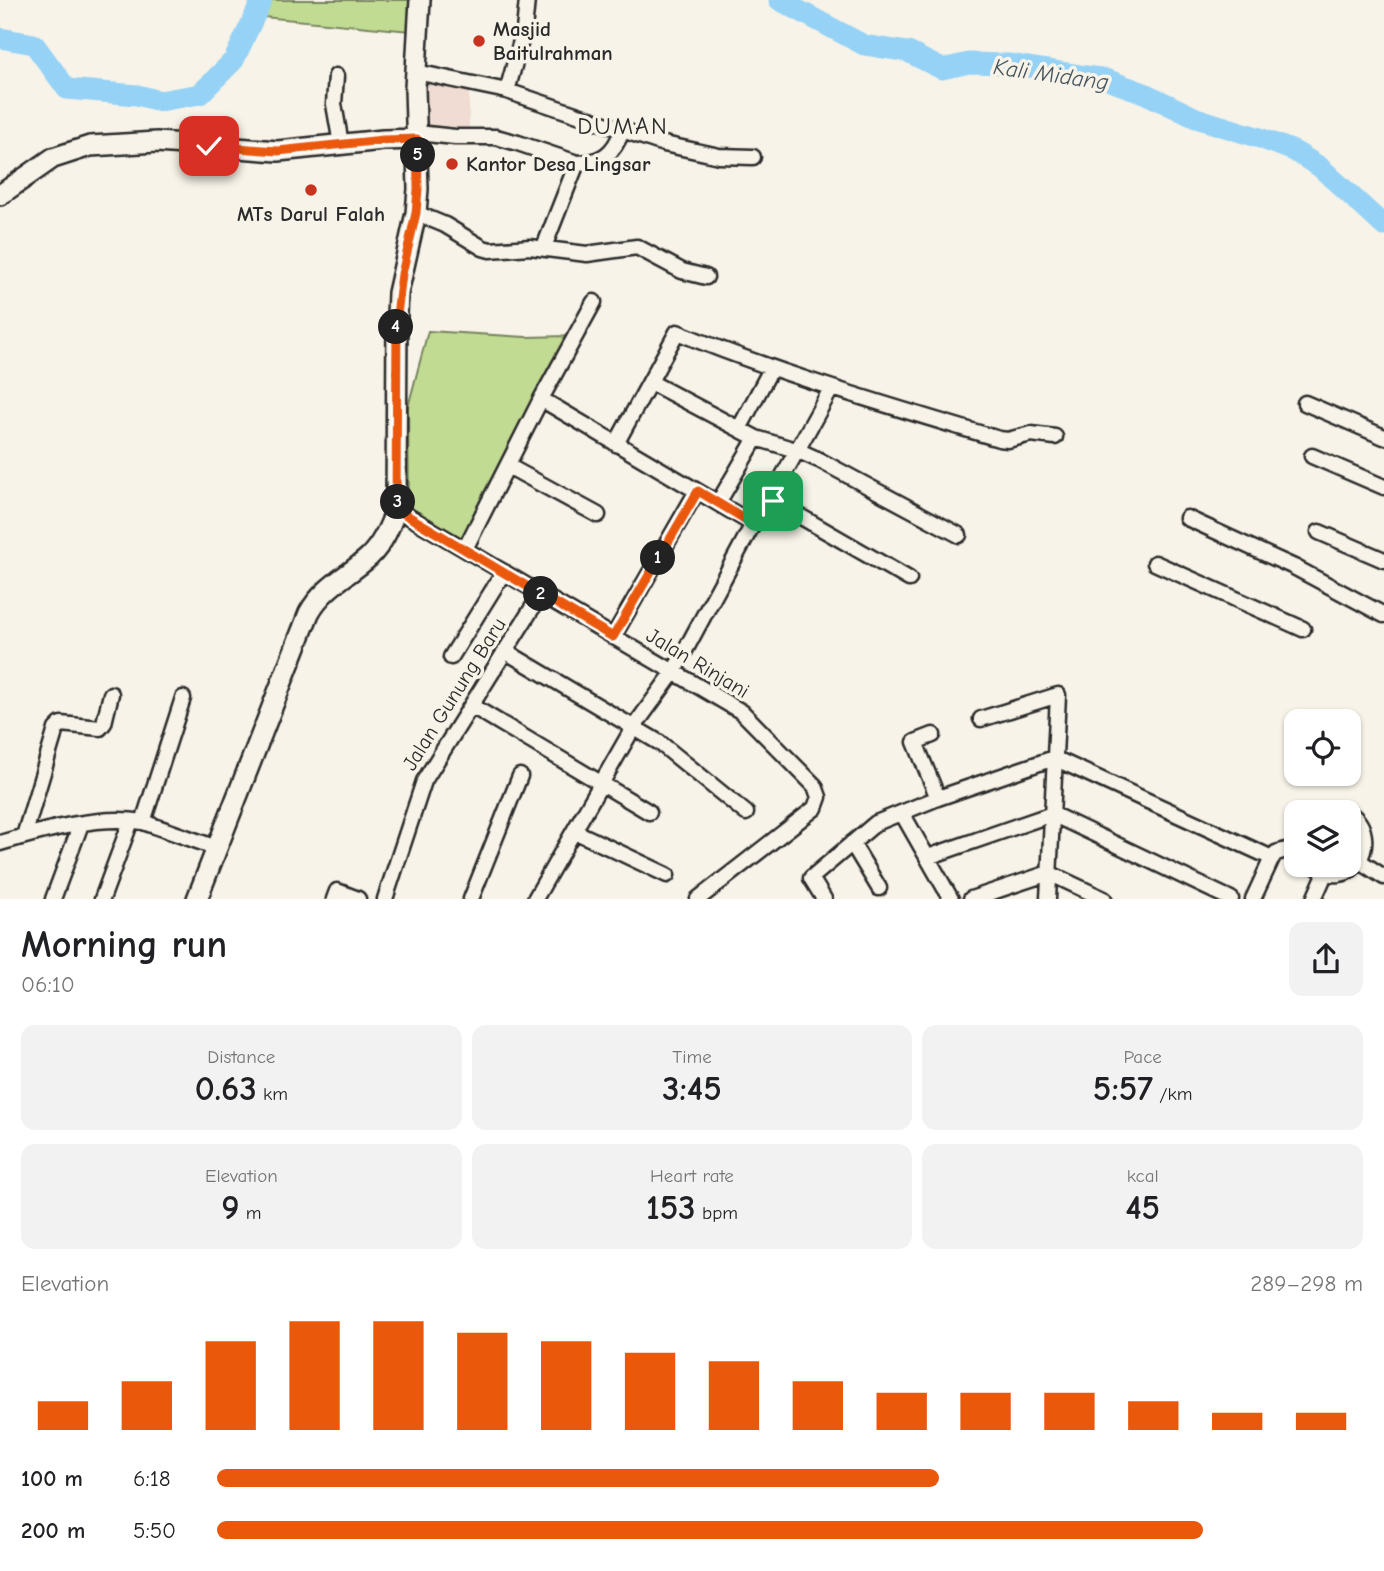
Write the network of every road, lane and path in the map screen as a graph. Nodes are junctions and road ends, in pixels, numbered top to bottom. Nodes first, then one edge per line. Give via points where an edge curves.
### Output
1 (420, 0) edge
2 (527, 0) edge
3 (416, 72) junction
4 (336, 76) dead end
5 (507, 91) junction
6 (622, 131) junction
7 (417, 136) junction
8 (341, 144) junction
9 (753, 158) dead end
10 (577, 163) junction
11 (0, 195) edge
12 (416, 213) junction
13 (544, 247) junction
14 (706, 277) dead end
15 (594, 302) dead end
16 (771, 369) junction
17 (650, 382) junction
18 (831, 389) junction
19 (541, 400) junction
20 (1305, 403) dead end
21 (739, 429) junction
22 (1384, 437) edge
23 (756, 438) junction
24 (1055, 438) dead end
25 (616, 444) junction
26 (799, 451) junction
27 (1312, 456) dead end
28 (508, 466) junction
29 (1384, 487) edge
30 (698, 491) junction
31 (769, 501) junction
32 (718, 503) junction
33 (396, 509) junction
34 (598, 515) dead end
35 (1187, 519) dead end
36 (753, 524) junction
37 (1319, 532) dead end
38 (959, 535) dead end
39 (465, 549) junction
40 (1384, 560) edge
41 (1155, 562) dead end
42 (504, 572) junction
43 (909, 579) dead end
44 (541, 594) junction
45 (1384, 615) edge
46 (1303, 629) dead end
47 (613, 637) junction
48 (505, 651) junction
49 (451, 657) dead end
50 (673, 673) junction
51 (111, 694) dead end
52 (183, 698) dead end
53 (472, 706) junction
54 (981, 719) dead end
55 (633, 727) junction
56 (933, 735) dead end
57 (1054, 758) junction
58 (520, 776) dead end
59 (600, 782) junction
60 (938, 798) junction
61 (649, 812) dead end
62 (746, 813) dead end
63 (902, 813) junction
64 (1052, 814) junction
65 (1361, 821) edge
66 (137, 822) junction
67 (81, 824) junction
68 (574, 831) junction
69 (24, 836) junction
70 (0, 843) edge
71 (852, 843) junction
72 (217, 848) junction
73 (1284, 851) edge
74 (928, 857) junction
75 (1272, 858) junction
76 (1364, 864) junction
77 (1361, 866) edge
78 (1049, 873) junction
79 (667, 875) dead end
80 (1324, 877) edge
81 (1384, 877) edge
82 (879, 888) dead end
83 (53, 899) edge
84 (102, 899) edge
85 (197, 899) edge
86 (334, 899) edge
87 (358, 899) edge
88 (386, 899) edge
89 (471, 899) edge
90 (535, 899) edge
91 (698, 899) edge
92 (824, 899) edge
93 (951, 899) edge
94 (971, 899) edge
95 (1048, 899) edge
96 (1104, 899) edge
97 (1231, 899) edge
98 (1253, 899) edge
99 (1314, 899) edge

1 - 3 street
2 - 5 street via 524,30
3 - 5 street
3 - 7 street
4 - 8 street via 334,104
5 - 6 street
6 - 9 street via 719,156
6 - 10 street via 611,153
7 - 8 street
7 - 10 street via 496,138
7 - 12 street
8 - 11 street via 278,151 158,142 90,146 45,162
10 - 13 street
12 - 13 street via 482,248
12 - 33 street via 398,293
13 - 14 street via 579,254 636,247 682,271
15 - 19 street
16 - 17 street via 677,332
16 - 18 street
16 - 21 street
17 - 21 street
17 - 25 street
18 - 24 street via 1004,440 1031,434
18 - 26 street
19 - 25 street
19 - 28 street
20 - 22 street
21 - 23 street
23 - 26 street
23 - 32 street
25 - 30 street
26 - 31 street
26 - 38 street
27 - 29 street
28 - 34 street
28 - 39 street
30 - 32 street
30 - 47 street
31 - 36 street
31 - 43 street
32 - 36 street
33 - 39 street, Jalan Rinjani
33 - 72 street via 375,551 325,591 309,613
35 - 45 street via 1294,567
36 - 50 street
37 - 40 street
39 - 42 street, Jalan Rinjani
41 - 46 street
42 - 44 street, Jalan Rinjani
42 - 49 street
44 - 47 street, Jalan Rinjani
44 - 48 street, Jalan Gunung Baru
47 - 50 street, Jalan Rinjani
48 - 53 street, Jalan Gunung Baru
48 - 55 street
50 - 55 street
50 - 91 street, Jalan Rinjani via 742,712 815,786 820,797 815,807
51 - 69 street via 100,728 61,724 56,729
52 - 66 street
53 - 59 street
53 - 88 street, Jalan Gunung Baru via 424,781
54 - 57 street via 1058,695
55 - 59 street
55 - 62 street via 660,743
56 - 60 street via 915,742
57 - 60 street
57 - 64 street
57 - 75 street
58 - 89 street
59 - 61 street
59 - 68 street
60 - 63 street
63 - 71 street via 876,823
63 - 74 street
64 - 74 street
64 - 78 street
64 - 97 street
65 - 76 street via 1371,836 1371,851
66 - 67 street
66 - 72 street
66 - 84 street
67 - 69 street
67 - 83 street
68 - 79 street
68 - 90 street
69 - 70 street
71 - 82 street
71 - 92 street via 811,878
72 - 85 street
73 - 75 street
74 - 93 street
75 - 98 street
76 - 77 street
76 - 81 street
78 - 94 street
78 - 95 street
78 - 96 street
80 - 99 street
86 - 87 street via 337,891

